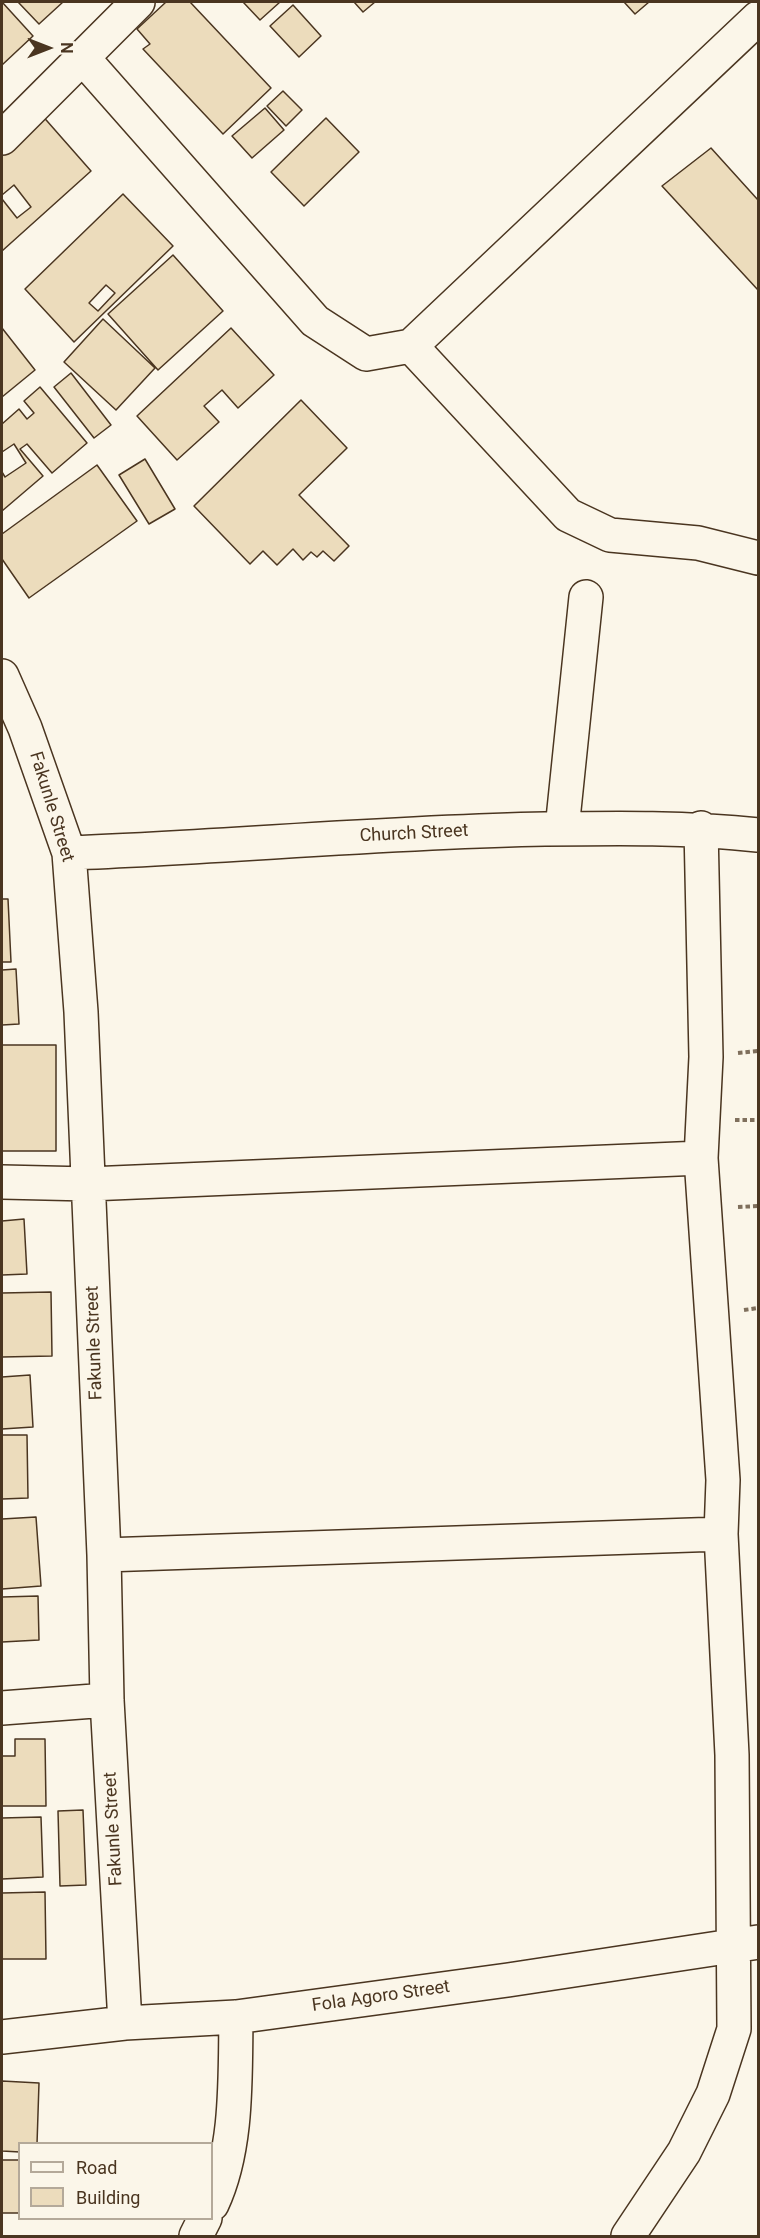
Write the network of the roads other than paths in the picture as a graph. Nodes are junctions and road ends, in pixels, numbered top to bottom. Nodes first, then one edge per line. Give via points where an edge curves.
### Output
1 (138, 2) edge
2 (759, 18) edge
3 (82, 57) junction
4 (2, 138) edge
5 (411, 346) junction
6 (759, 558) edge
7 (586, 597) dead end
8 (2, 676) edge
9 (701, 828) junction
10 (562, 829) junction
11 (759, 835) edge
12 (69, 853) junction
13 (701, 1158) junction
14 (2, 1182) edge
15 (89, 1184) junction
16 (721, 1534) junction
17 (104, 1556) junction
18 (107, 1700) junction
19 (2, 1708) edge
20 (747, 1944) edge
21 (236, 2017) junction
22 (125, 2023) junction
23 (2, 2037) edge
24 (213, 2202) edge
25 (204, 2220) edge
26 (196, 2236) edge
27 (628, 2236) edge

1 - 3 street
2 - 5 street
3 - 4 street
3 - 5 street via 315,321 366,354
5 - 6 street via 568,515 610,535 698,543
7 - 10 street
8 - 12 street, Fakunle Street via 25,728
9 - 10 street, Church Street
9 - 11 street, Church Street
9 - 13 street via 706,1057
10 - 12 street, Church Street via 431,831 207,848
12 - 15 street, Fakunle Street
13 - 15 street
13 - 16 street via 723,1480
14 - 15 street
15 - 17 street, Fakunle Street
16 - 17 street
16 - 20 street via 732,1755
17 - 18 street, Fakunle Street
18 - 19 street
18 - 22 street, Fakunle Street
20 - 21 street, Fola Agoro Street
20 - 27 street via 734,2029 713,2094 684,2152
21 - 22 street, Fola Agoro Street
21 - 24 street via 233,2118
22 - 23 street, Fola Agoro Street
25 - 26 street

